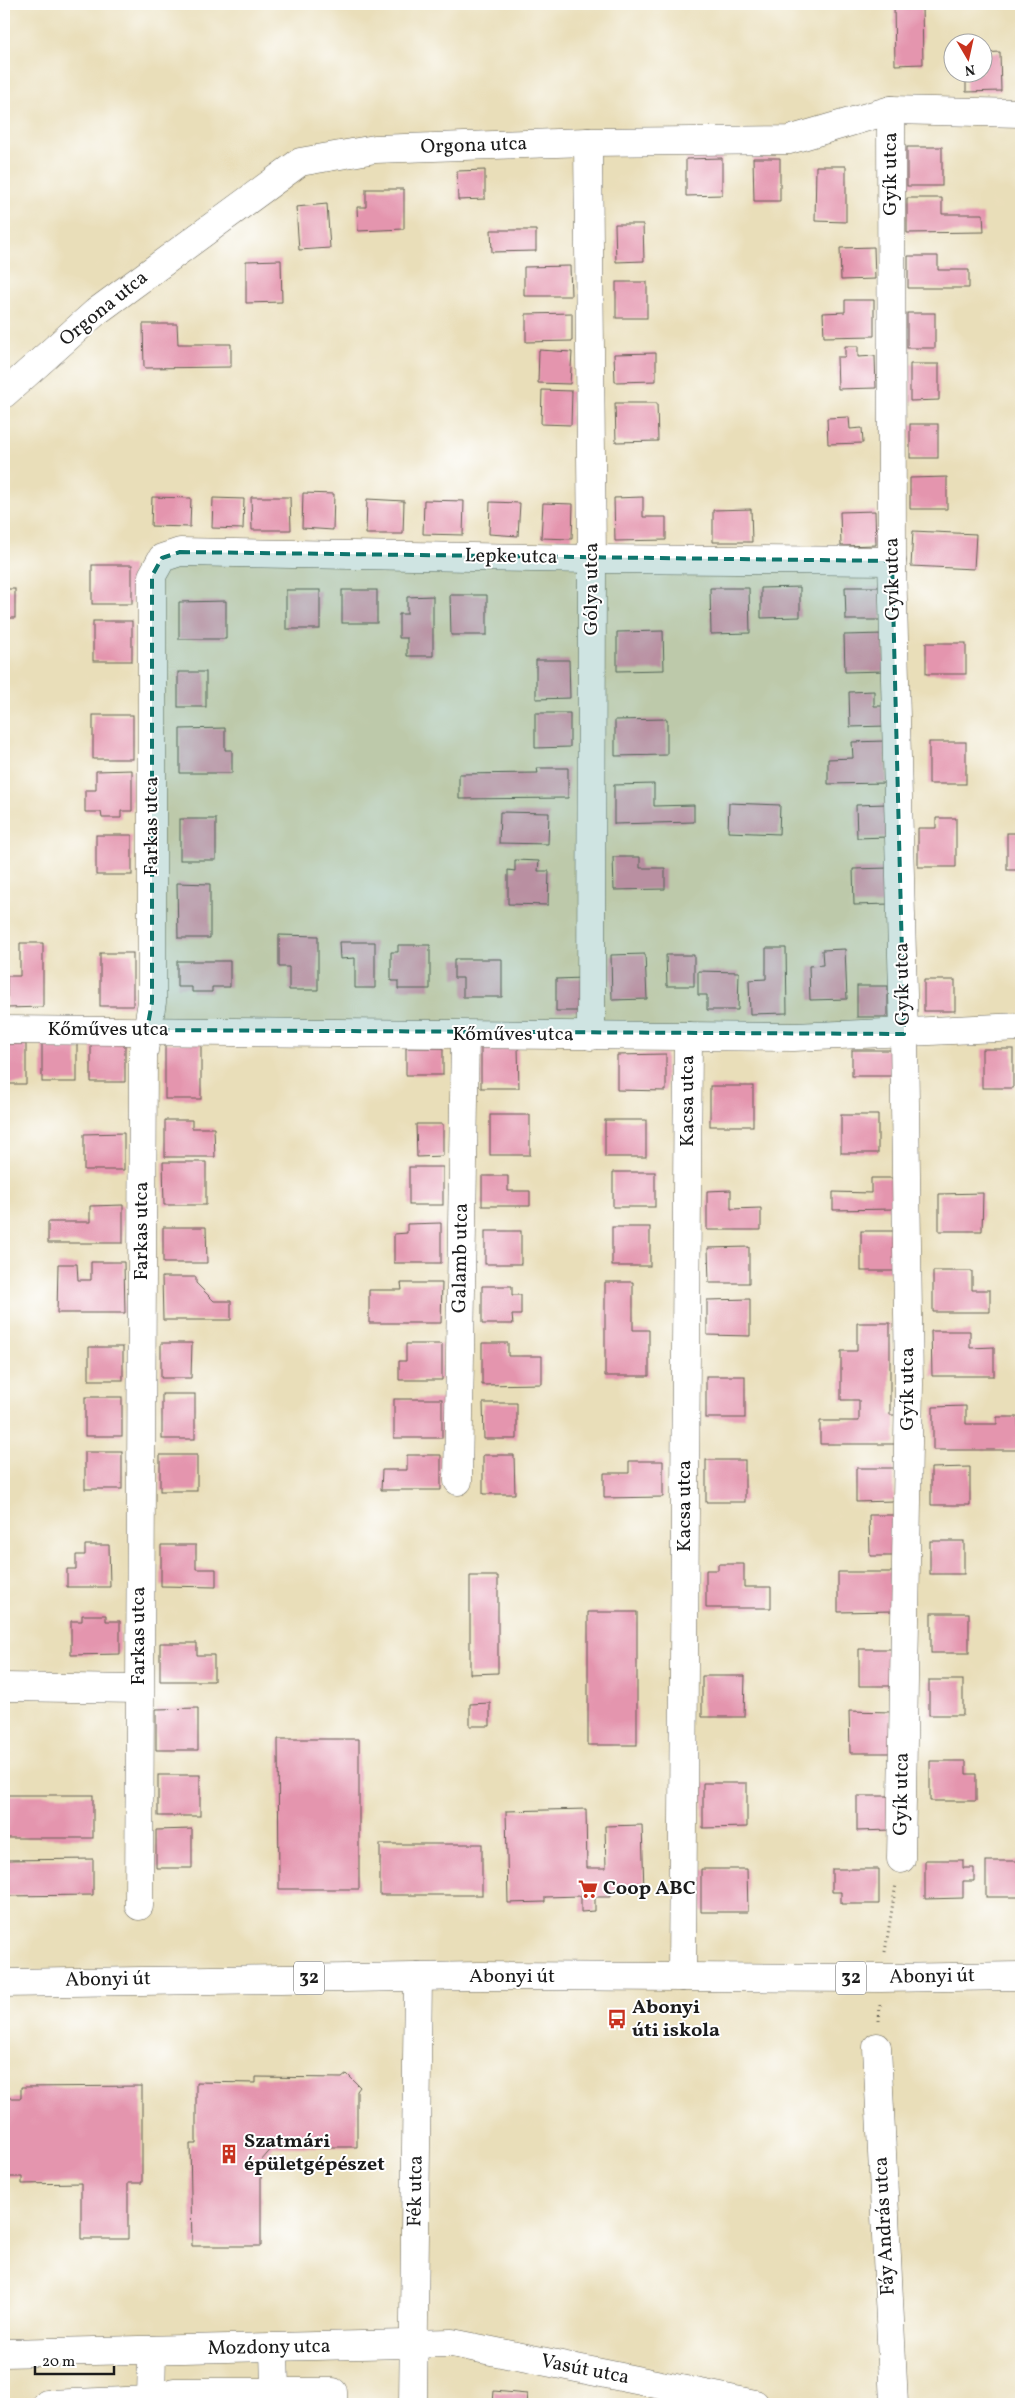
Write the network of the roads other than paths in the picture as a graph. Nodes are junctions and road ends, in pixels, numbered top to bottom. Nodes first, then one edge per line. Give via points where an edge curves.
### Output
1 (891, 110) junction
2 (1021, 114) edge
3 (588, 142) junction
4 (4, 394) edge
5 (162, 558) joint
6 (592, 559) junction
7 (892, 561) junction
8 (1021, 1027) edge
9 (4, 1030) edge
10 (147, 1030) junction
11 (904, 1034) junction
12 (465, 1035) junction
13 (591, 1036) junction
14 (688, 1036) junction
15 (458, 1481) dead end
16 (4, 1687) edge
17 (138, 1689) junction
18 (900, 1859) dead end
19 (139, 1906) dead end
20 (1021, 1976) edge
21 (418, 1977) junction
22 (682, 1977) junction
23 (4, 1983) edge
24 (877, 2047) dead end
25 (414, 2344) junction
26 (274, 2348) junction
27 (152, 2350) junction
28 (4, 2353) edge
29 (274, 2392) junction
30 (151, 2402) edge
31 (47, 2404) edge
32 (333, 2404) edge
33 (413, 2404) edge
34 (755, 2404) edge
35 (894, 2404) edge

1 - 2 street, Orgona utca
1 - 3 street, Orgona utca via 789,140
1 - 7 street, Gyík utca
3 - 4 street, Orgona utca via 375,149 300,162 96,312
3 - 6 street, Gólya utca
5 - 6 street, Lepke utca via 180,552
5 - 10 street, Farkas utca via 152,576 152,1002
6 - 7 street, Lepke utca
6 - 13 street, Gólya utca
7 - 11 street, Gyík utca
8 - 11 street, Kőműves utca
9 - 10 street, Kőműves utca
10 - 12 street, Kőműves utca
10 - 17 street, Farkas utca via 143,1056
11 - 14 street, Kőműves utca
11 - 18 street, Gyík utca via 909,1384
12 - 13 street, Kőműves utca
12 - 15 street, Galamb utca
13 - 14 street, Kőműves utca
14 - 22 street, Kacsa utca
16 - 17 street
17 - 19 street, Farkas utca
20 - 22 street, Abonyi út / 32
21 - 22 street, Abonyi út / 32
21 - 23 street, Abonyi út / 32
21 - 25 street, Fék utca
24 - 35 street, Fáy András utca
25 - 26 street, Mozdony utca
25 - 33 street, Fék utca
25 - 34 street, Vasút utca via 452,2343
26 - 27 street, Mozdony utca
26 - 29 street
27 - 28 street, Mozdony utca
27 - 30 street
29 - 30 street via 174,2392
29 - 32 street via 333,2392
30 - 31 street

